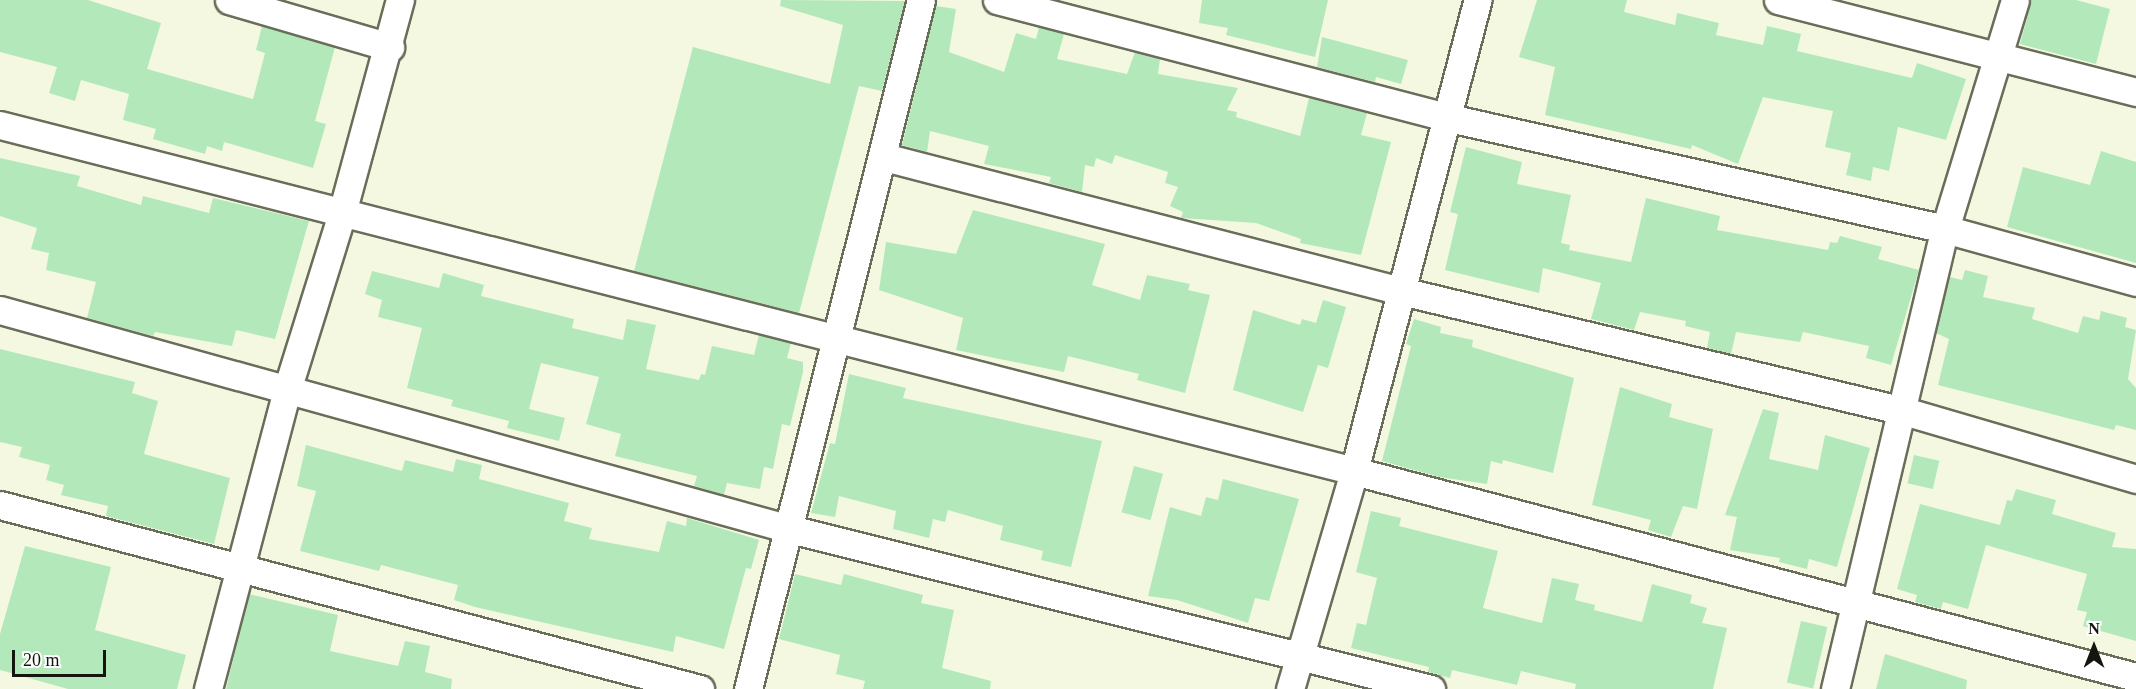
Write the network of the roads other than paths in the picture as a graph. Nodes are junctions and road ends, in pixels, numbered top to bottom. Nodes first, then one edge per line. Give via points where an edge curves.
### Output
1 (229, 0) edge
2 (400, 0) edge
3 (921, 0) edge
4 (997, 0) edge
5 (1479, 0) edge
6 (1778, 0) edge
7 (2015, 0) edge
8 (390, 47) junction
9 (1999, 54) junction
10 (2136, 92) edge
11 (1449, 118) junction
12 (0, 125) edge
13 (884, 157) junction
14 (342, 213) junction
15 (1945, 229) junction
16 (2136, 282) edge
17 (1401, 291) junction
18 (0, 310) edge
19 (837, 341) junction
20 (287, 390) junction
21 (1904, 411) junction
22 (1354, 471) junction
23 (2136, 479) edge
24 (0, 505) edge
25 (786, 528) junction
26 (238, 570) junction
27 (1856, 603) junction
28 (1298, 655) junction
29 (2136, 677) edge
30 (208, 689) edge
31 (700, 689) edge
32 (748, 689) edge
33 (1290, 689) edge
34 (1431, 689) edge
35 (1835, 689) edge

1 - 8 street
2 - 8 street
3 - 13 street
4 - 11 street
5 - 11 street
6 - 9 street
7 - 9 street
8 - 14 street
9 - 10 street
9 - 15 street
11 - 15 street
11 - 17 street
12 - 14 street
13 - 17 street
13 - 19 street
14 - 19 street
14 - 20 street
15 - 16 street
15 - 21 street
17 - 21 street
17 - 22 street
18 - 20 street
19 - 22 street
19 - 25 street
20 - 25 street
20 - 26 street
21 - 23 street
21 - 27 street
22 - 27 street
22 - 28 street
24 - 26 street
25 - 28 street
25 - 32 street
26 - 30 street
26 - 31 street
27 - 29 street
27 - 35 street
28 - 33 street
28 - 34 street

